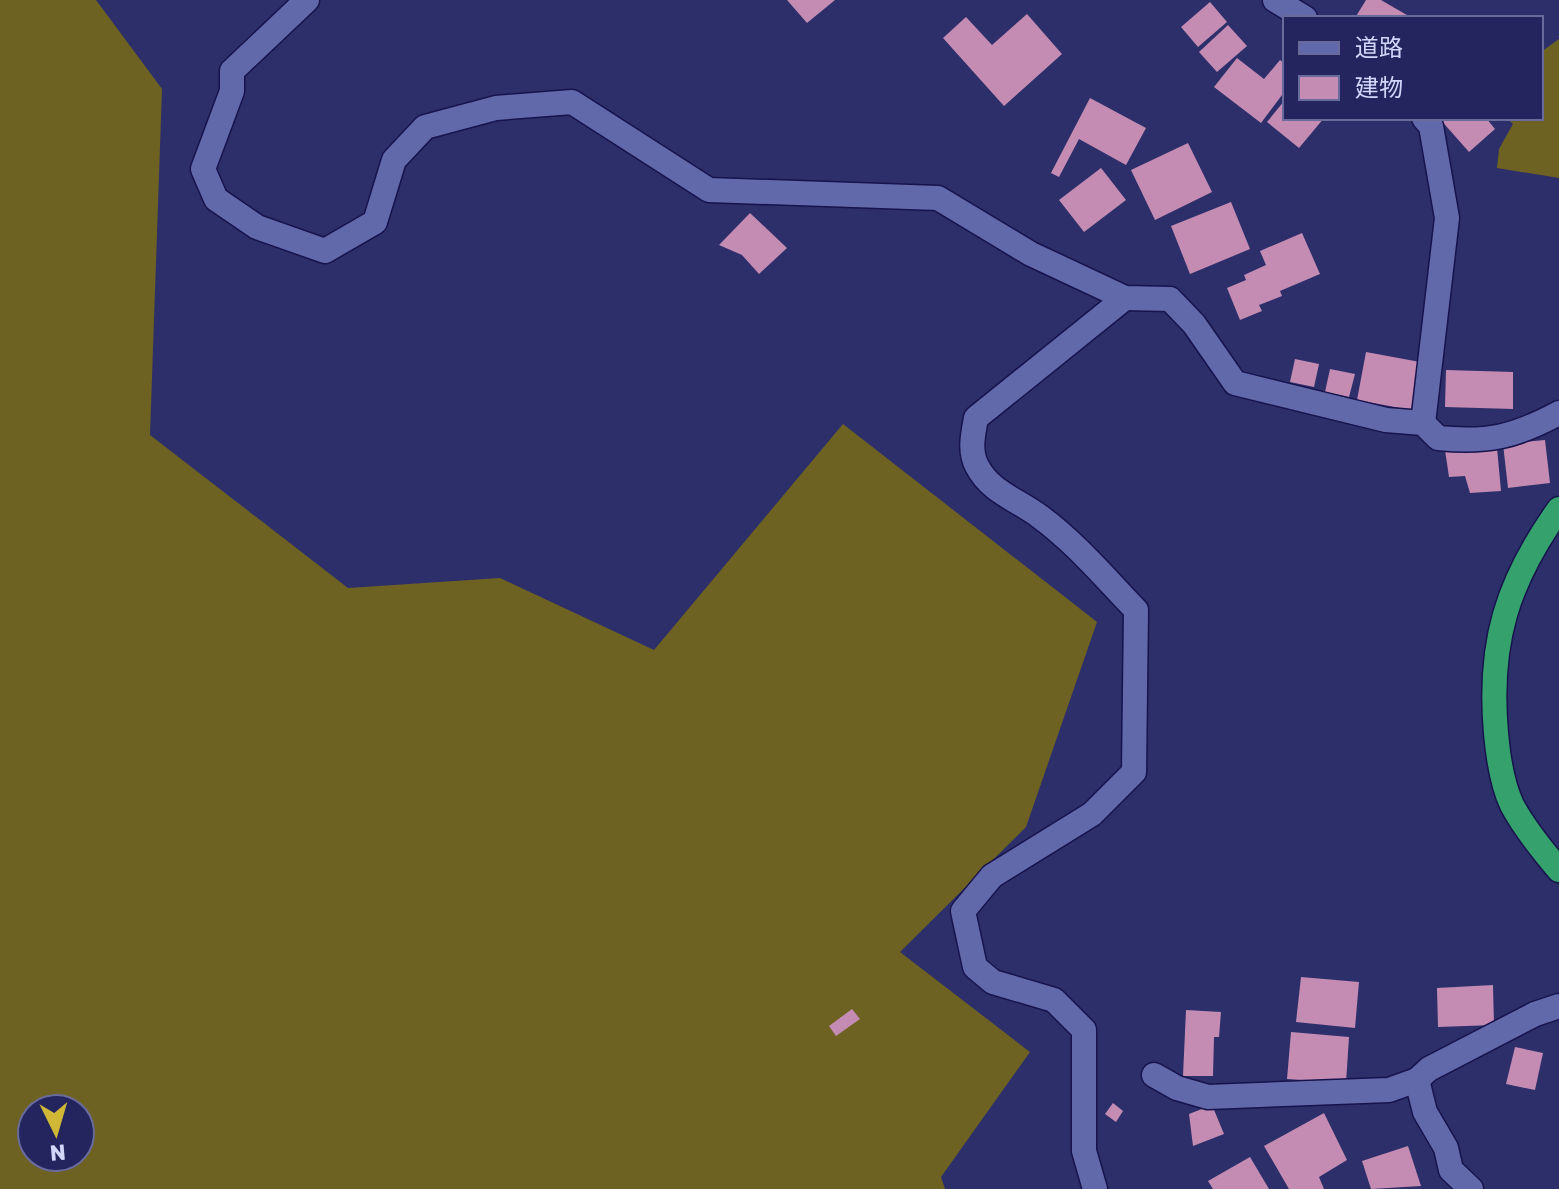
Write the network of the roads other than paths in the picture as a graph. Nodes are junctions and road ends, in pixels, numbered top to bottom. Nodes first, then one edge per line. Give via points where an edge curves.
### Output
1 (307, 0) edge
2 (1275, 0) edge
3 (1302, 16) edge
4 (1426, 120) edge
5 (1125, 298) junction
6 (1559, 413) edge
7 (1423, 423) junction
8 (1559, 509) edge
9 (1559, 870) edge
10 (1559, 1006) edge
11 (1154, 1075) dead end
12 (1417, 1080) junction
13 (1095, 1189) edge
14 (1471, 1189) edge

1 - 5 street via 232,71 232,91 203,169 216,199 257,227 325,251 375,222 394,160 425,127 496,108 572,102 709,190 938,198 1031,254
2 - 3 street
4 - 7 street via 1447,218
5 - 7 street via 1170,299 1235,383 1386,420
5 - 13 street via 976,418 971,443 977,467 997,491 1039,516 1136,610 1134,772 1092,814 992,876 963,911 975,967 993,982 1054,1000 1084,1030 1084,1151
6 - 7 street via 1522,433 1478,442 1438,438
8 - 9 highway via 1534,544 1500,622 1494,688 1498,755 1511,803
10 - 12 street via 1429,1069
11 - 12 street via 1208,1097 1389,1090
12 - 14 street via 1451,1170

